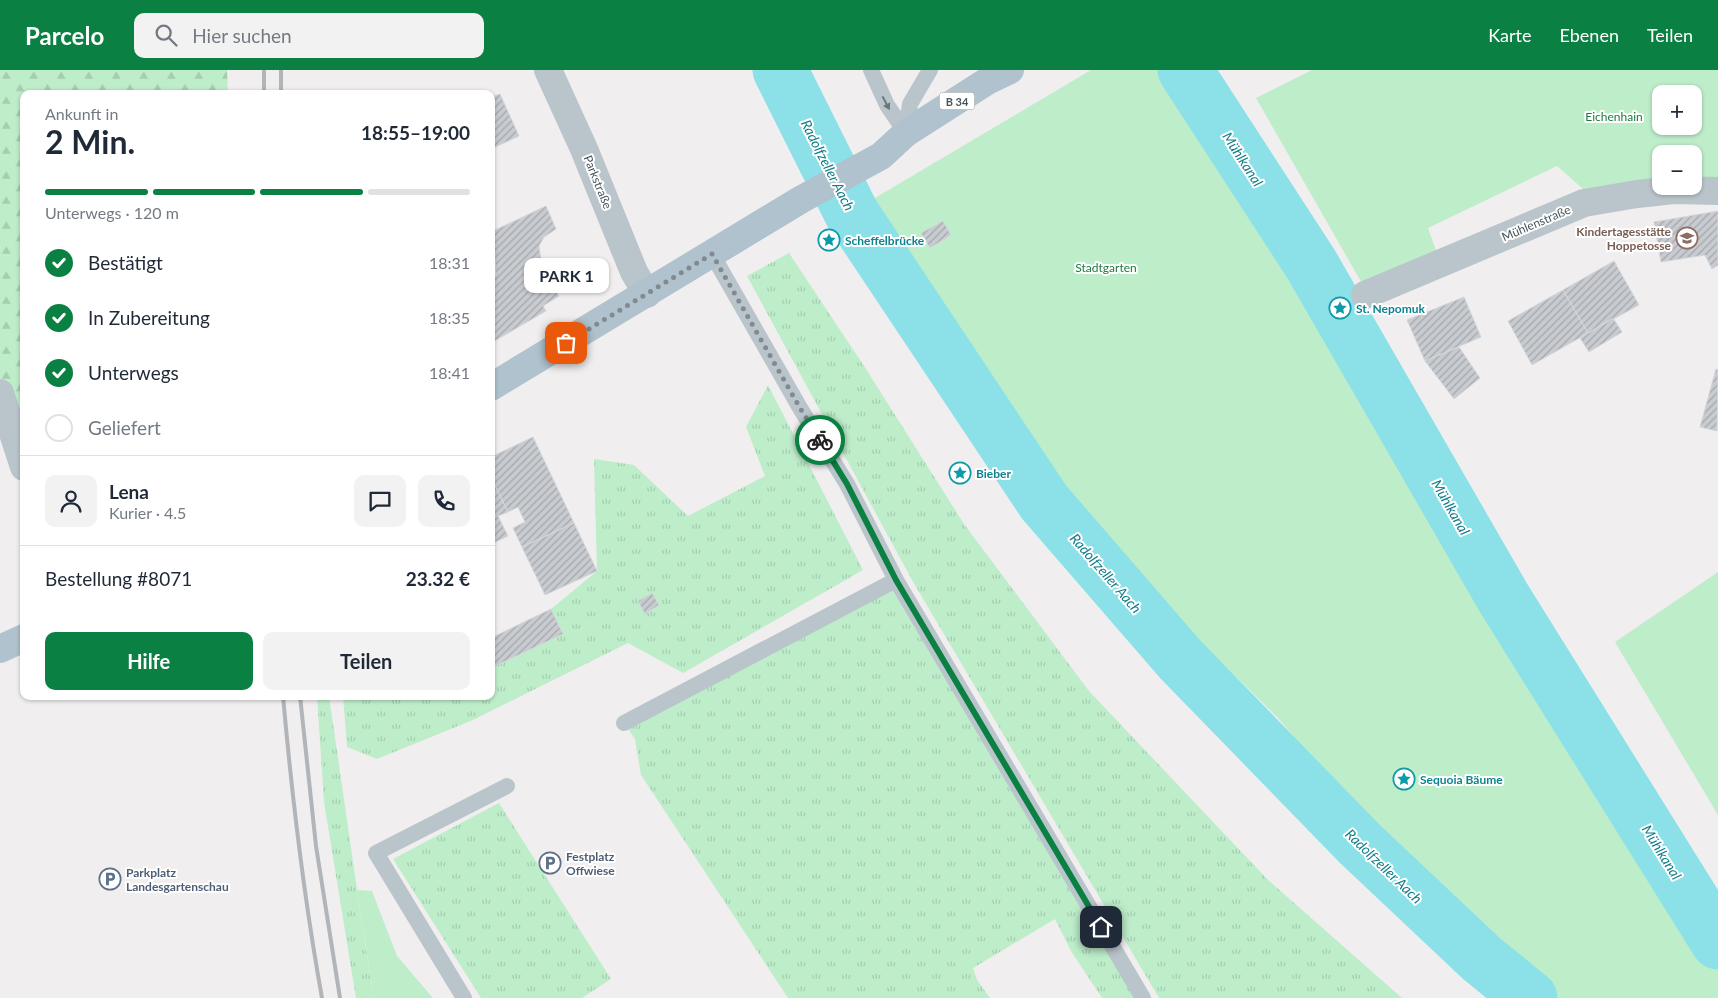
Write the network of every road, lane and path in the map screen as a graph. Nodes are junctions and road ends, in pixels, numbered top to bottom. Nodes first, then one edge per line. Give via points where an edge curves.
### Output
1 (548, 70) edge
2 (871, 70) edge
3 (930, 70) edge
4 (1010, 70) edge
5 (906, 134) junction
6 (1718, 191) edge
7 (712, 254) junction
8 (647, 294) junction
9 (1364, 295) dead end
10 (495, 385) edge
11 (0, 393) edge
12 (20, 455) edge
13 (896, 580) junction
14 (20, 640) edge
15 (0, 649) edge
16 (624, 723) dead end
17 (507, 786) dead end
18 (464, 998) edge
19 (1143, 998) edge

1 - 8 street, Parkstraße via 634,272
2 -> 5 lane via 887,105
3 - 5 lane via 910,104
4 - 5 main road, B 34
5 - 7 main road, B 34 via 881,156
6 - 9 street, Mühlenstraße via 1674,190 1584,203
7 - 8 main road, B 34
7 - 13 lane via 847,484
8 - 10 main road, B 34
11 - 12 street
13 - 16 lane
13 - 19 lane
14 - 15 main road
17 - 18 lane via 376,853

